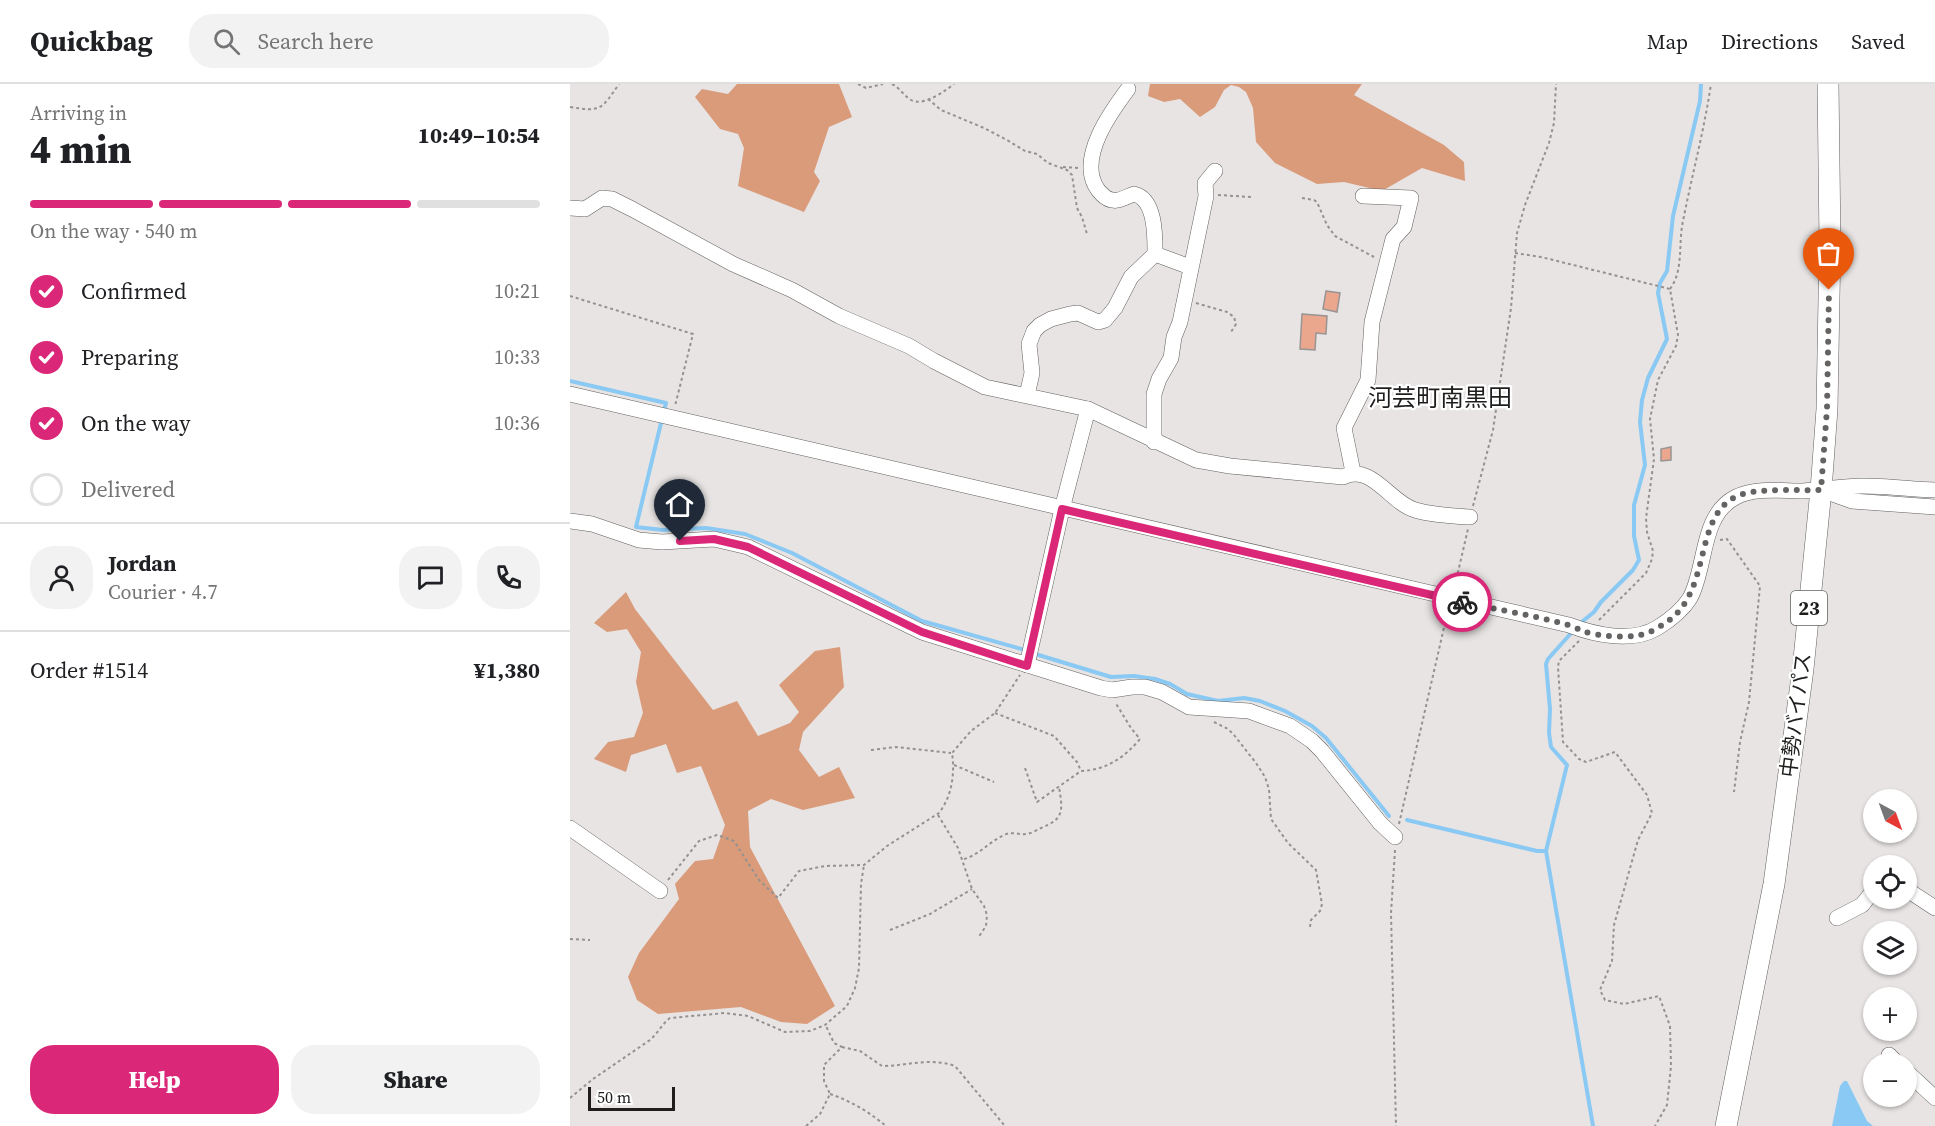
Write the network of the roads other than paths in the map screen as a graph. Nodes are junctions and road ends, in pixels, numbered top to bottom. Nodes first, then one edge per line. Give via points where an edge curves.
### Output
1 (1828, 84) edge
2 (1128, 89) dead end
3 (1215, 171) dead end
4 (1363, 196) dead end
5 (570, 208) edge
6 (1155, 254) junction
7 (1190, 267) junction
8 (570, 394) edge
9 (1027, 395) junction
10 (1088, 410) junction
11 (1154, 442) junction
12 (1353, 472) junction
13 (1821, 490) junction
14 (1935, 490) edge
15 (1935, 507) edge
16 (1062, 509) junction
17 (1470, 516) road end
18 (570, 522) edge
19 (1028, 656) junction
20 (570, 828) edge
21 (1395, 837) road end
22 (660, 891) road end
23 (1917, 896) edge
24 (1863, 904) edge
25 (1935, 908) edge
26 (1837, 918) dead end
27 (1917, 1081) edge
28 (1935, 1098) edge
29 (1726, 1126) edge

1 - 13 highway, 中勢バイパス / 23 via 1830,255
2 - 6 street via 1100,134 1090,170 1098,189 1108,198 1116,200 1134,194 1143,199 1152,218
3 - 7 street via 1205,183 1198,242
4 - 12 street via 1411,198 1405,224 1393,240 1372,322 1368,380 1344,428
5 - 9 street via 585,209 602,198 612,200 985,387
6 - 7 street
6 - 9 street via 1131,277 1105,320 1098,322 1070,314 1034,331 1029,344 1032,373
7 - 11 street via 1171,358 1155,394
8 - 16 street
9 - 10 street
10 - 11 street
10 - 16 street
11 - 12 street via 1210,463 1344,477
12 - 17 street via 1413,509
13 - 14 street via 1863,486
13 - 15 street via 1852,501
13 - 16 street via 1758,492 1736,497 1713,521 1689,598 1679,612 1640,636 1587,632
13 - 29 highway, 中勢バイパス / 23 via 1803,669 1774,884
16 - 19 street
18 - 19 street via 592,524 639,540 714,539 748,547 922,632
19 - 21 street via 1113,690 1145,687 1189,707 1249,711 1290,726 1322,751
20 - 22 street
23 - 25 street
24 - 26 street
27 - 28 street

